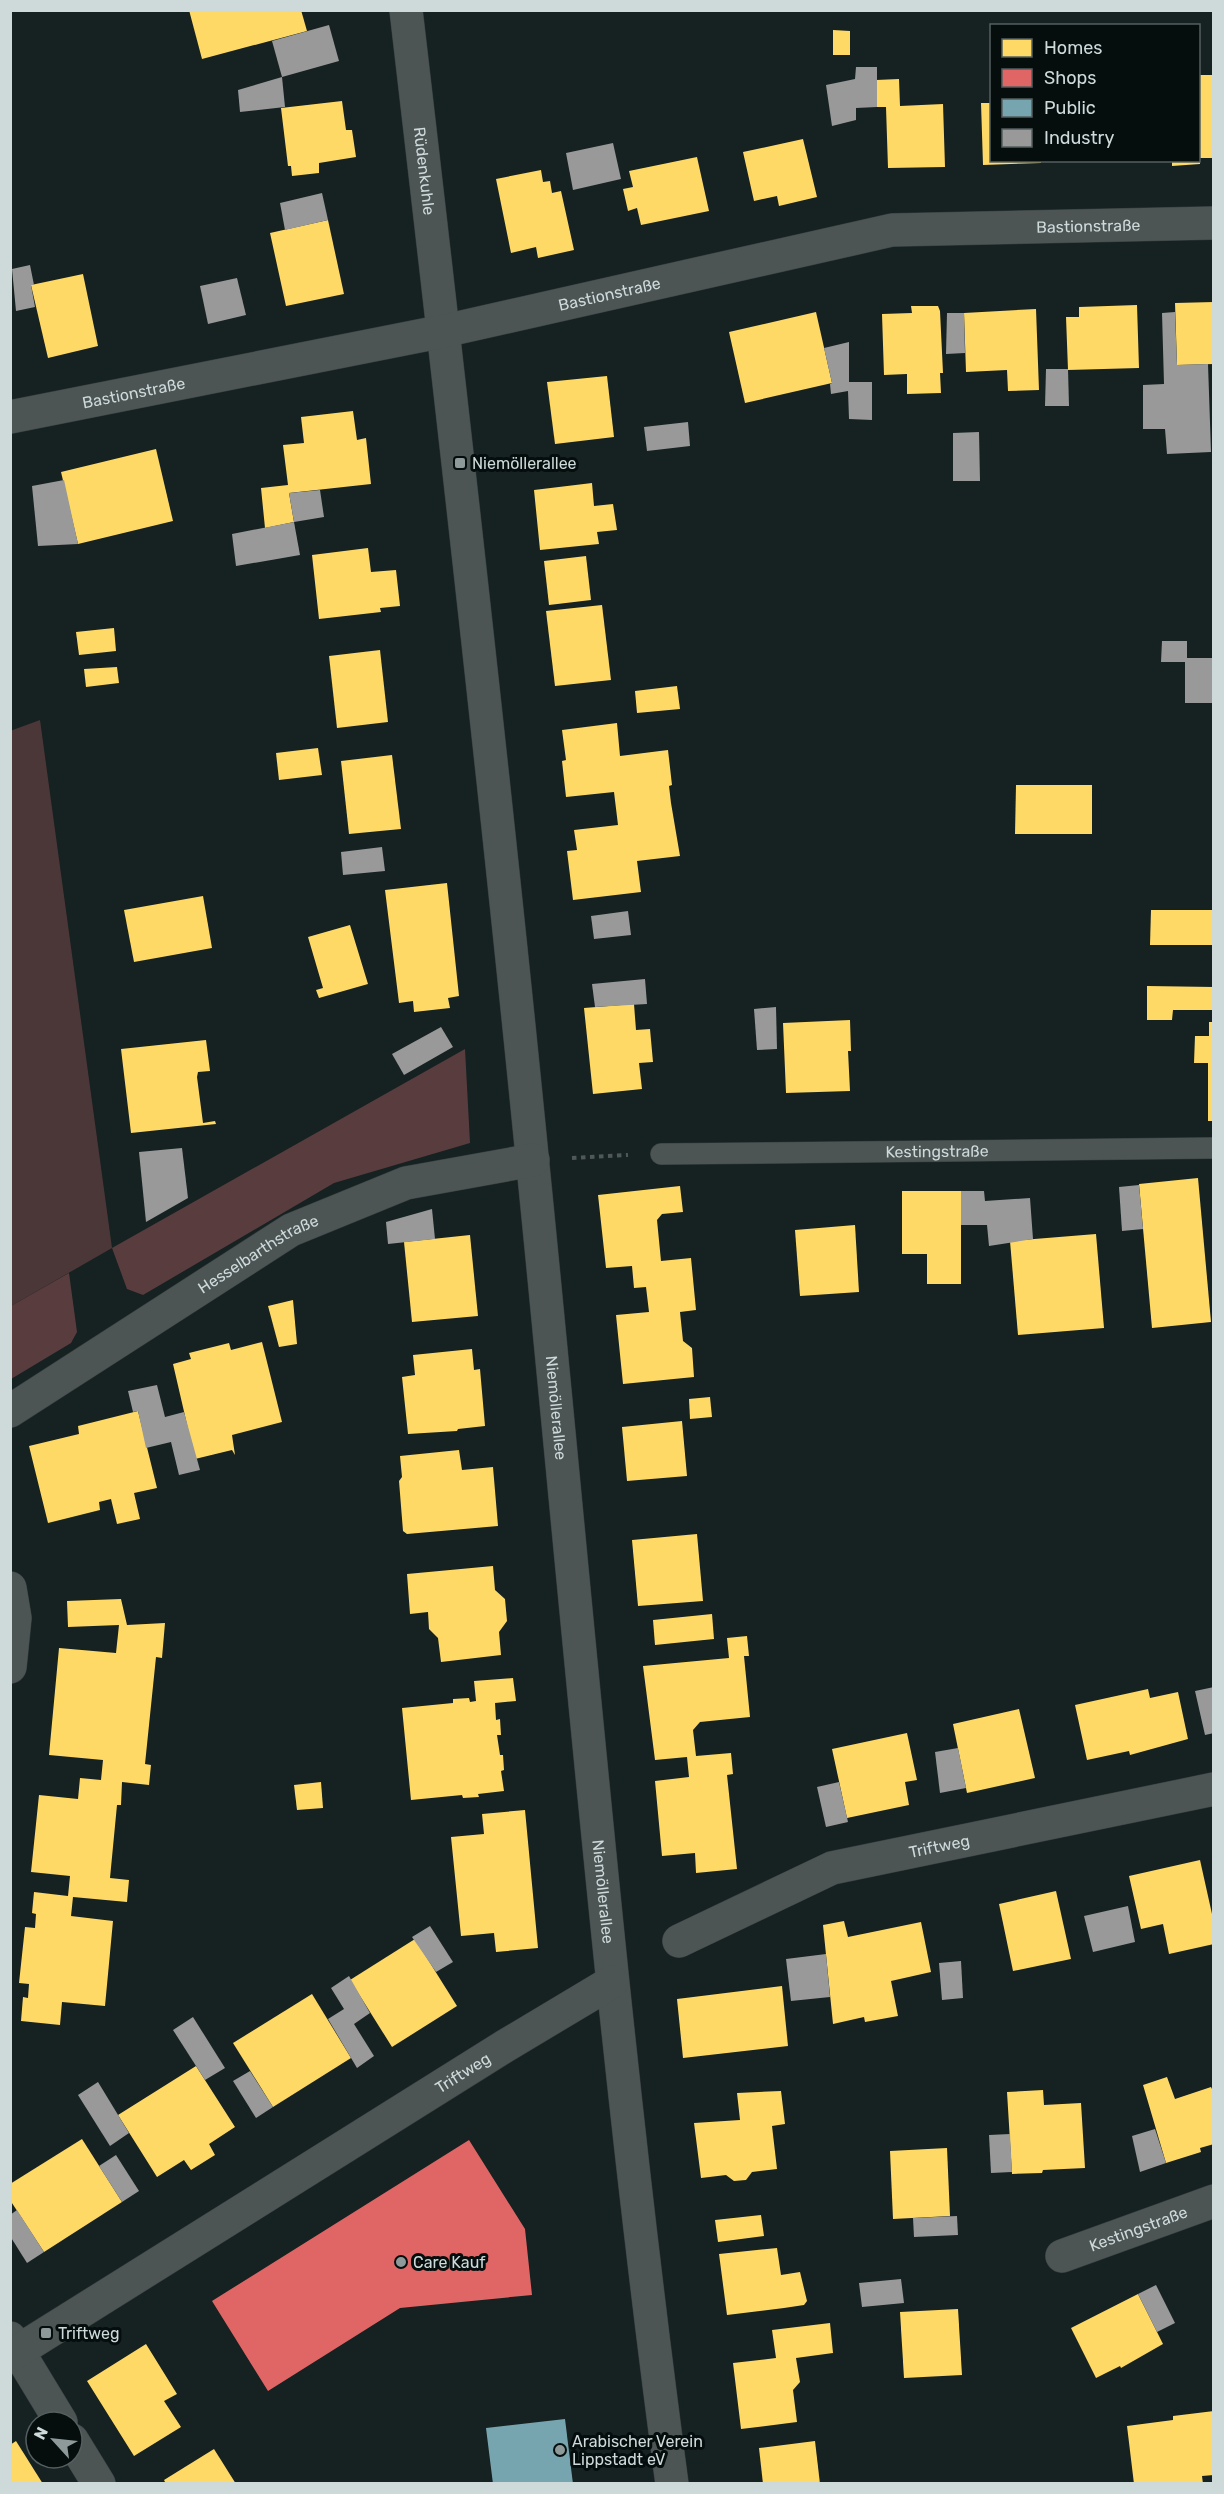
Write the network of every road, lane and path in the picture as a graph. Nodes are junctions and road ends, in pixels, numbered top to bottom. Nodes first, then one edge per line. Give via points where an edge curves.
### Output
1 (406, 10) edge
2 (1214, 223) edge
3 (444, 331) junction
4 (10, 417) edge
5 (1214, 1148) edge
6 (661, 1154) joint
7 (533, 1160) junction
8 (10, 1411) edge
9 (10, 1588) edge
10 (10, 1668) edge
11 (1214, 1789) edge
12 (679, 1941) dead end
13 (612, 1982) junction
14 (1214, 2201) edge
15 (1062, 2256) dead end
16 (13, 2348) edge
17 (53, 2410) edge
18 (84, 2460) edge
19 (99, 2484) edge
20 (672, 2484) edge

1 - 3 street, Rüdenkuhle
2 - 3 street, Bastionstraße via 892,230
3 - 4 street, Bastionstraße
3 - 7 street, Niemöllerallee
5 - 6 lane, Kestingstraße
6 - 7 path
7 - 8 street, Hesselbarthstraße via 406,1183 291,1230
7 - 13 street, Niemöllerallee
9 - 10 street via 15,1618
11 - 12 street, Triftweg via 832,1868
13 - 16 street, Triftweg
13 - 20 street, Niemöllerallee
14 - 15 street, Kestingstraße
16 - 17 street
18 - 19 street

